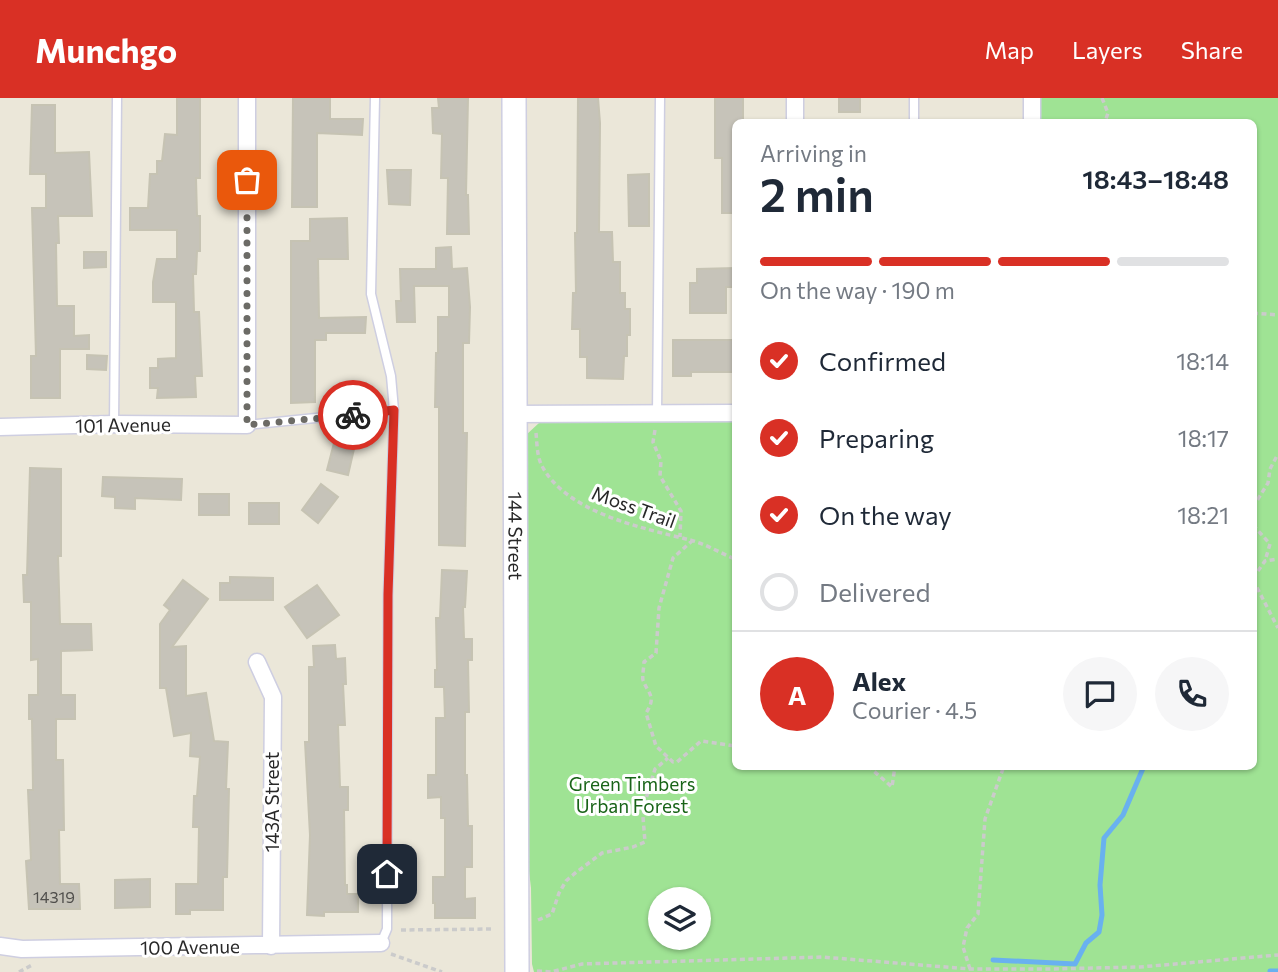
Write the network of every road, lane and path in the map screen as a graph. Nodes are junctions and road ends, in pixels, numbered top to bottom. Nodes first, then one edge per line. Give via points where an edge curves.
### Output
1 (117, 98) edge
2 (247, 98) edge
3 (376, 98) edge
4 (514, 98) edge
5 (660, 98) edge
6 (795, 98) edge
7 (914, 98) edge
8 (1032, 98) edge
9 (1102, 98) edge
10 (795, 119) edge
11 (914, 119) edge
12 (1032, 119) edge
13 (1106, 119) edge
14 (1257, 314) edge
15 (1278, 315) edge
16 (394, 410) junction
17 (732, 413) edge
18 (513, 414) junction
19 (657, 414) junction
20 (535, 422) dead end
21 (114, 424) junction
22 (247, 425) junction
23 (0, 428) edge
24 (1278, 453) edge
25 (1257, 501) edge
26 (1257, 529) edge
27 (680, 538) junction
28 (693, 540) junction
29 (732, 558) edge
30 (1278, 559) edge
31 (1265, 561) junction
32 (1257, 573) edge
33 (1258, 590) edge
34 (1278, 628) edge
35 (257, 662) dead end
36 (732, 746) edge
37 (668, 758) junction
38 (873, 770) edge
39 (894, 770) edge
40 (1002, 770) edge
41 (538, 920) dead end
42 (493, 929) dead end
43 (401, 930) dead end
44 (381, 943) joint
45 (0, 946) edge
46 (271, 946) junction
47 (1278, 955) edge
48 (970, 969) junction
49 (1049, 970) edge
50 (1104, 970) edge
51 (525, 971) edge
52 (551, 972) edge

1 - 21 lane
2 - 22 street
3 - 16 lane via 371,294 391,376
4 - 18 main road, 144 Street
5 - 19 lane
6 - 10 street
7 - 11 lane
8 - 12 street
9 - 13 path
14 - 15 path
16 - 22 lane
16 - 44 lane via 388,595 387,929
17 - 19 street
18 - 19 street
18 - 51 main road, 144 Street
19 - 27 path via 653,442 661,461 660,476 681,511
20 - 27 path, Moss Trail via 540,461 548,477 565,493 608,515
21 - 22 street, 101 Avenue
21 - 23 street, 101 Avenue
24 - 25 path
26 - 31 path via 1270,544
27 - 28 path, Moss Trail
28 - 29 path, Moss Trail
28 - 37 path, Moss Trail via 673,558 659,608 656,653 644,662 643,680 650,690 651,706 646,713 656,746
30 - 31 path
31 - 32 path
33 - 34 path
35 - 46 street, 143A Street via 273,698
36 - 37 path via 701,741 677,762
37 - 41 path via 655,769 645,803 645,842 602,853 566,881 552,914
38 - 39 path via 892,787
40 - 48 path via 985,819 978,914 967,928 963,947
42 - 43 path
44 - 46 street, 100 Avenue
45 - 46 street, 100 Avenue
47 - 50 path
48 - 49 path
48 - 52 path via 822,957 582,964
49 - 50 path
51 - 52 path

